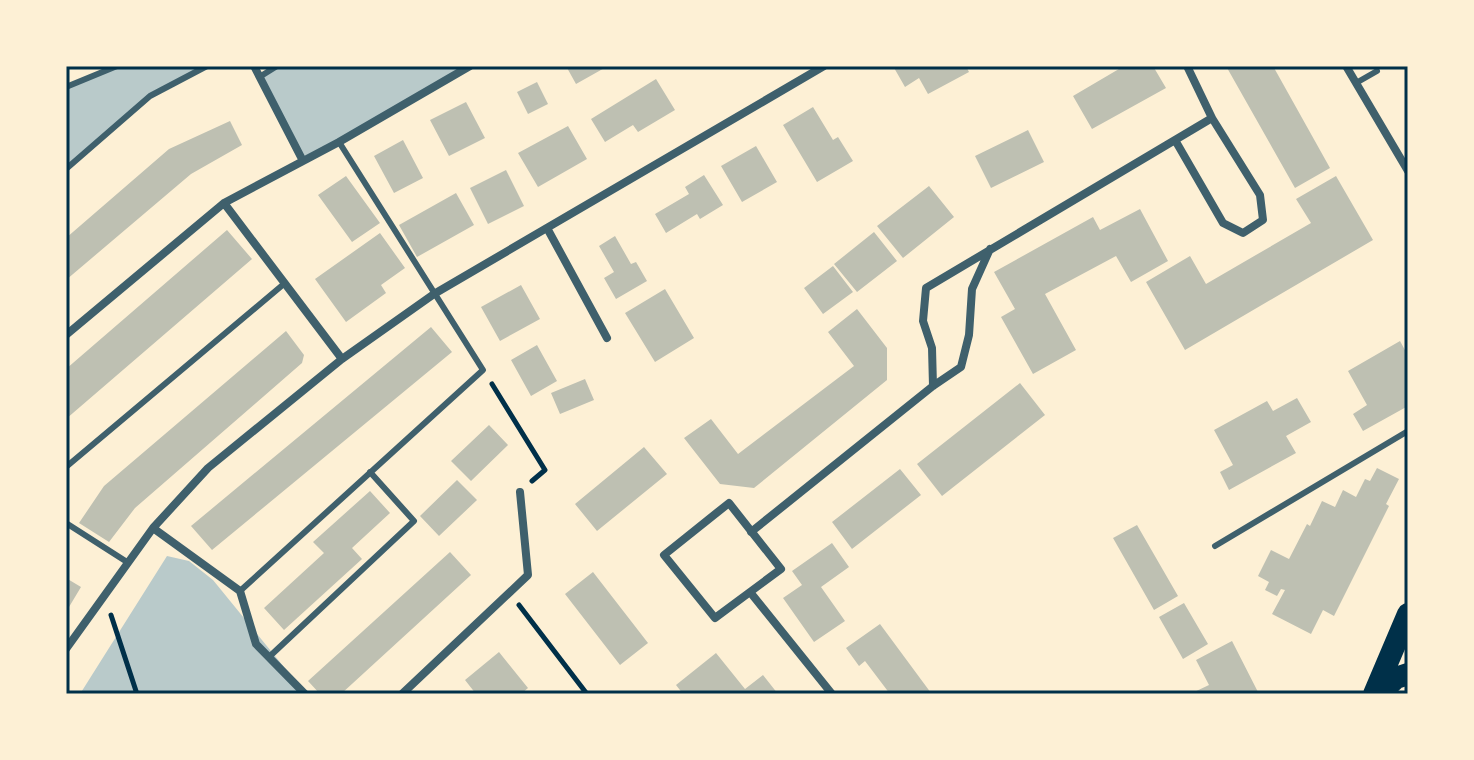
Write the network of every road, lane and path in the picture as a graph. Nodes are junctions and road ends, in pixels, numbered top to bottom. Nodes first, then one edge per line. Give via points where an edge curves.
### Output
1 (117, 66) edge
2 (207, 66) edge
3 (254, 66) edge
4 (277, 66) edge
5 (470, 66) edge
6 (824, 66) edge
7 (1187, 66) edge
8 (1346, 66) edge
9 (1377, 71) dead end
10 (261, 76) junction
11 (1356, 83) junction
12 (66, 87) edge
13 (1212, 118) junction
14 (1175, 140) junction
15 (339, 142) junction
16 (303, 161) junction
17 (66, 169) edge
18 (1408, 171) edge
19 (224, 203) junction
20 (547, 228) junction
21 (991, 248) junction
22 (285, 283) junction
23 (434, 294) junction
24 (66, 335) edge
25 (607, 338) dead end
26 (342, 359) junction
27 (483, 370) junction
28 (933, 386) junction
29 (1408, 431) edge
30 (66, 467) edge
31 (370, 472) junction
32 (520, 492) joint
33 (66, 523) edge
34 (153, 528) junction
35 (751, 532) junction
36 (1215, 546) dead end
37 (127, 562) junction
38 (240, 591) junction
39 (509, 591) junction
40 (750, 592) junction
41 (105, 596) junction
42 (1408, 614) edge
43 (66, 648) edge
44 (269, 657) junction
45 (1408, 674) edge
46 (137, 694) edge
47 (305, 694) edge
48 (402, 694) edge
49 (587, 694) edge
50 (832, 694) edge
51 (1377, 694) edge

1 - 12 lane
2 - 17 lane via 150,96
3 - 10 street
4 - 10 lane
5 - 15 street
6 - 20 street
7 - 13 street
8 - 11 street
9 - 11 lane
10 - 16 street
11 - 18 street
13 - 14 street
13 - 14 street via 1260,195 1263,220 1243,233 1223,223
14 - 21 street
15 - 16 street
15 - 23 lane
16 - 19 street
19 - 22 street
19 - 24 street
20 - 23 street
20 - 25 street
21 - 28 street via 972,289 961,367
21 - 28 street via 926,288 923,321 932,348
22 - 26 street
22 - 30 lane
23 - 26 street
23 - 27 lane
26 - 34 street via 208,468
27 - 31 lane
27 - 32 path via 545,470
28 - 35 street
29 - 36 lane
31 - 38 lane
31 - 44 lane via 414,521
32 - 39 street via 528,575
33 - 37 lane
34 - 37 street
34 - 38 street
35 - 40 street via 781,569
35 - 40 street via 729,503 664,555 715,618
37 - 41 street
38 - 44 street via 256,644
39 - 48 street
39 - 49 path
40 - 50 street
41 - 43 street
41 - 46 path
42 - 51 highway
44 - 47 street
45 - 51 highway

